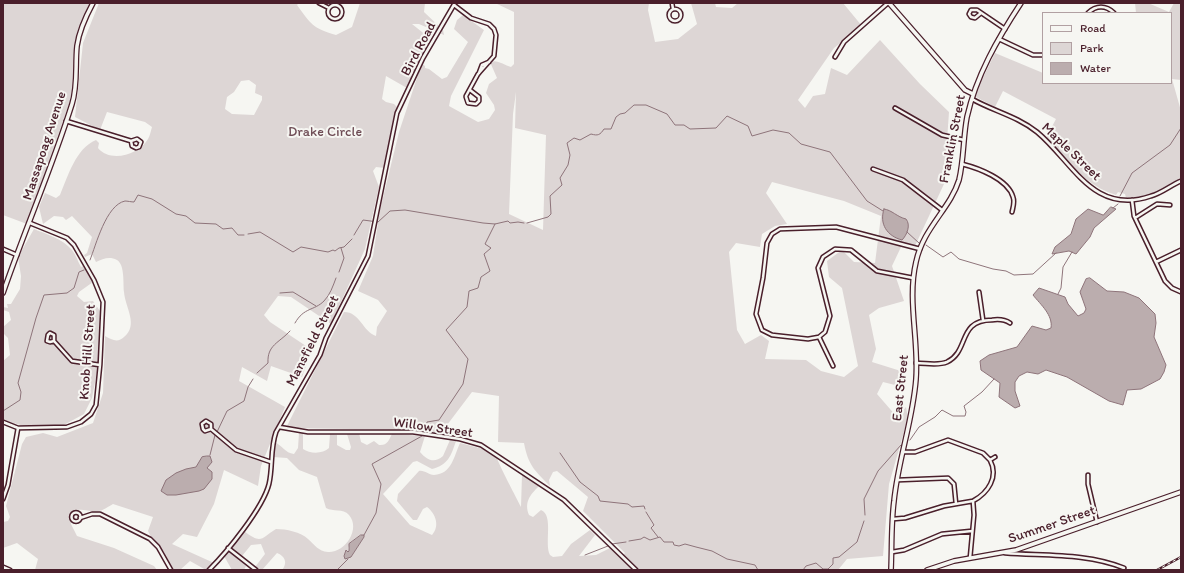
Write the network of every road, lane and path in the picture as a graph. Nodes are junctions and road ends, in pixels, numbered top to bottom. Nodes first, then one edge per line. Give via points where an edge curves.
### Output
1 (93, 3) edge
2 (319, 3) edge
3 (672, 3) edge
4 (889, 3) edge
5 (1021, 3) edge
6 (454, 4) edge
7 (329, 8) junction
8 (673, 9) junction
9 (1089, 12) edge
10 (1112, 12) edge
11 (981, 13) junction
12 (1005, 29) junction
13 (1000, 39) junction
14 (1042, 55) edge
15 (835, 57) dead end
16 (470, 90) junction
17 (972, 97) junction
18 (401, 105) joint
19 (895, 108) dead end
20 (66, 121) junction
21 (964, 140) junction
22 (131, 142) dead end
23 (961, 164) junction
24 (873, 169) dead end
25 (1181, 181) edge
26 (1132, 200) junction
27 (1170, 205) dead end
28 (942, 210) junction
29 (1012, 212) dead end
30 (939, 214) joint
31 (1136, 218) junction
32 (30, 223) junction
33 (3, 249) edge
34 (920, 249) junction
35 (1181, 250) edge
36 (18, 255) junction
37 (1156, 262) junction
38 (913, 278) junction
39 (979, 292) dead end
40 (1181, 292) edge
41 (3, 293) edge
42 (983, 320) junction
43 (1010, 323) dead end
44 (820, 337) junction
45 (54, 341) dead end
46 (916, 363) junction
47 (100, 365) junction
48 (833, 366) dead end
49 (3, 422) edge
50 (279, 427) junction
51 (18, 428) junction
52 (211, 429) junction
53 (903, 452) junction
54 (995, 457) dead end
55 (990, 460) junction
56 (271, 462) junction
57 (1088, 475) dead end
58 (898, 480) junction
59 (1181, 492) edge
60 (3, 498) edge
61 (973, 501) junction
62 (956, 504) junction
63 (80, 518) dead end
64 (893, 519) junction
65 (1097, 522) junction
66 (972, 531) junction
67 (228, 548) junction
68 (892, 552) junction
69 (1005, 553) junction
70 (970, 559) junction
71 (3, 567) edge
72 (1124, 568) dead end
73 (10, 570) edge
74 (170, 570) edge
75 (209, 570) edge
76 (256, 570) edge
77 (636, 570) edge
78 (891, 570) edge
79 (927, 570) edge

1 - 20 street, Massapoag Avenue via 78,40 75,92
2 - 7 street
3 - 8 street
4 - 15 street via 844,42
4 - 17 street, Maple Street
5 - 12 street, Franklin Street
6 - 16 street via 468,16 487,22 494,29 496,36 495,52 489,62 482,65
6 - 18 street, Bird Road via 423,58
7 - 7 street via 328,13 331,17 336,18 340,15 339,6 333,5
8 - 8 street via 669,17 672,21 677,21 681,13
9 - 10 street via 1102,7
11 - 11 street via 973,9 969,14 975,18
11 - 12 street
12 - 13 street, Franklin Street
13 - 14 street via 1030,53
13 - 17 street, Franklin Street via 982,70
16 - 16 street via 466,100 477,104 478,97
17 - 21 street, Franklin Street
17 - 26 street, Maple Street via 1038,133 1092,189 1110,197
18 - 50 street, Mansfield Street via 368,256 326,338 320,355
19 - 21 street via 942,135
20 - 22 street
20 - 32 street, Massapoag Avenue
21 - 23 street, Franklin Street
23 - 28 street, Franklin Street via 955,189
23 - 29 street via 979,168 1008,188 1014,199
24 - 28 street via 903,180
25 - 26 street, Maple Street via 1152,196
26 - 31 street
27 - 31 street via 1157,204
28 - 30 street, Franklin Street
30 - 34 street, East Street
31 - 37 street
32 - 36 street, Massapoag Avenue
32 - 47 street, Knob Hill Street via 70,242 84,260 102,296
33 - 36 street
34 - 38 street, East Street
34 - 44 street via 832,226 784,228 772,234 766,245 756,312 757,322 762,330 772,335 808,339
35 - 37 street
36 - 41 street, Massapoag Avenue
37 - 40 street via 1167,284
38 - 44 street via 877,271 848,248 829,252 821,259 818,268 830,316 828,327
38 - 46 street, East Street
39 - 42 street
42 - 43 street via 1003,320
42 - 46 street via 968,330 956,354 949,360 940,364
44 - 48 street
45 - 47 street via 72,361
46 - 53 street, East Street via 914,392
47 - 51 street, Knob Hill Street via 96,405 91,414 81,422 67,427
49 - 51 street
50 - 56 street, Mansfield Street via 272,442
50 - 77 street, Willow Street via 308,432 414,432 480,445 564,500
51 - 60 street via 8,485
52 - 52 street via 209,422 204,422 201,426 205,431
52 - 56 street via 236,450
53 - 55 street via 915,452 948,440 983,454
53 - 58 street, East Street
54 - 55 street
55 - 61 street via 992,481 988,489
56 - 67 street, Mansfield Street via 264,499
57 - 65 street
58 - 62 street via 948,478 954,484
58 - 64 street, East Street
59 - 65 street, Summer Street
61 - 62 street
61 - 66 street
62 - 64 street
63 - 74 street via 100,514 148,538 158,547
64 - 68 street, East Street
65 - 69 street, Summer Street
66 - 68 street via 942,534 904,550
66 - 70 street
67 - 75 street, Mansfield Street
67 - 76 street
68 - 78 street, East Street
69 - 70 street, Summer Street
69 - 72 street via 1100,559
70 - 79 street, Summer Street
71 - 73 street

